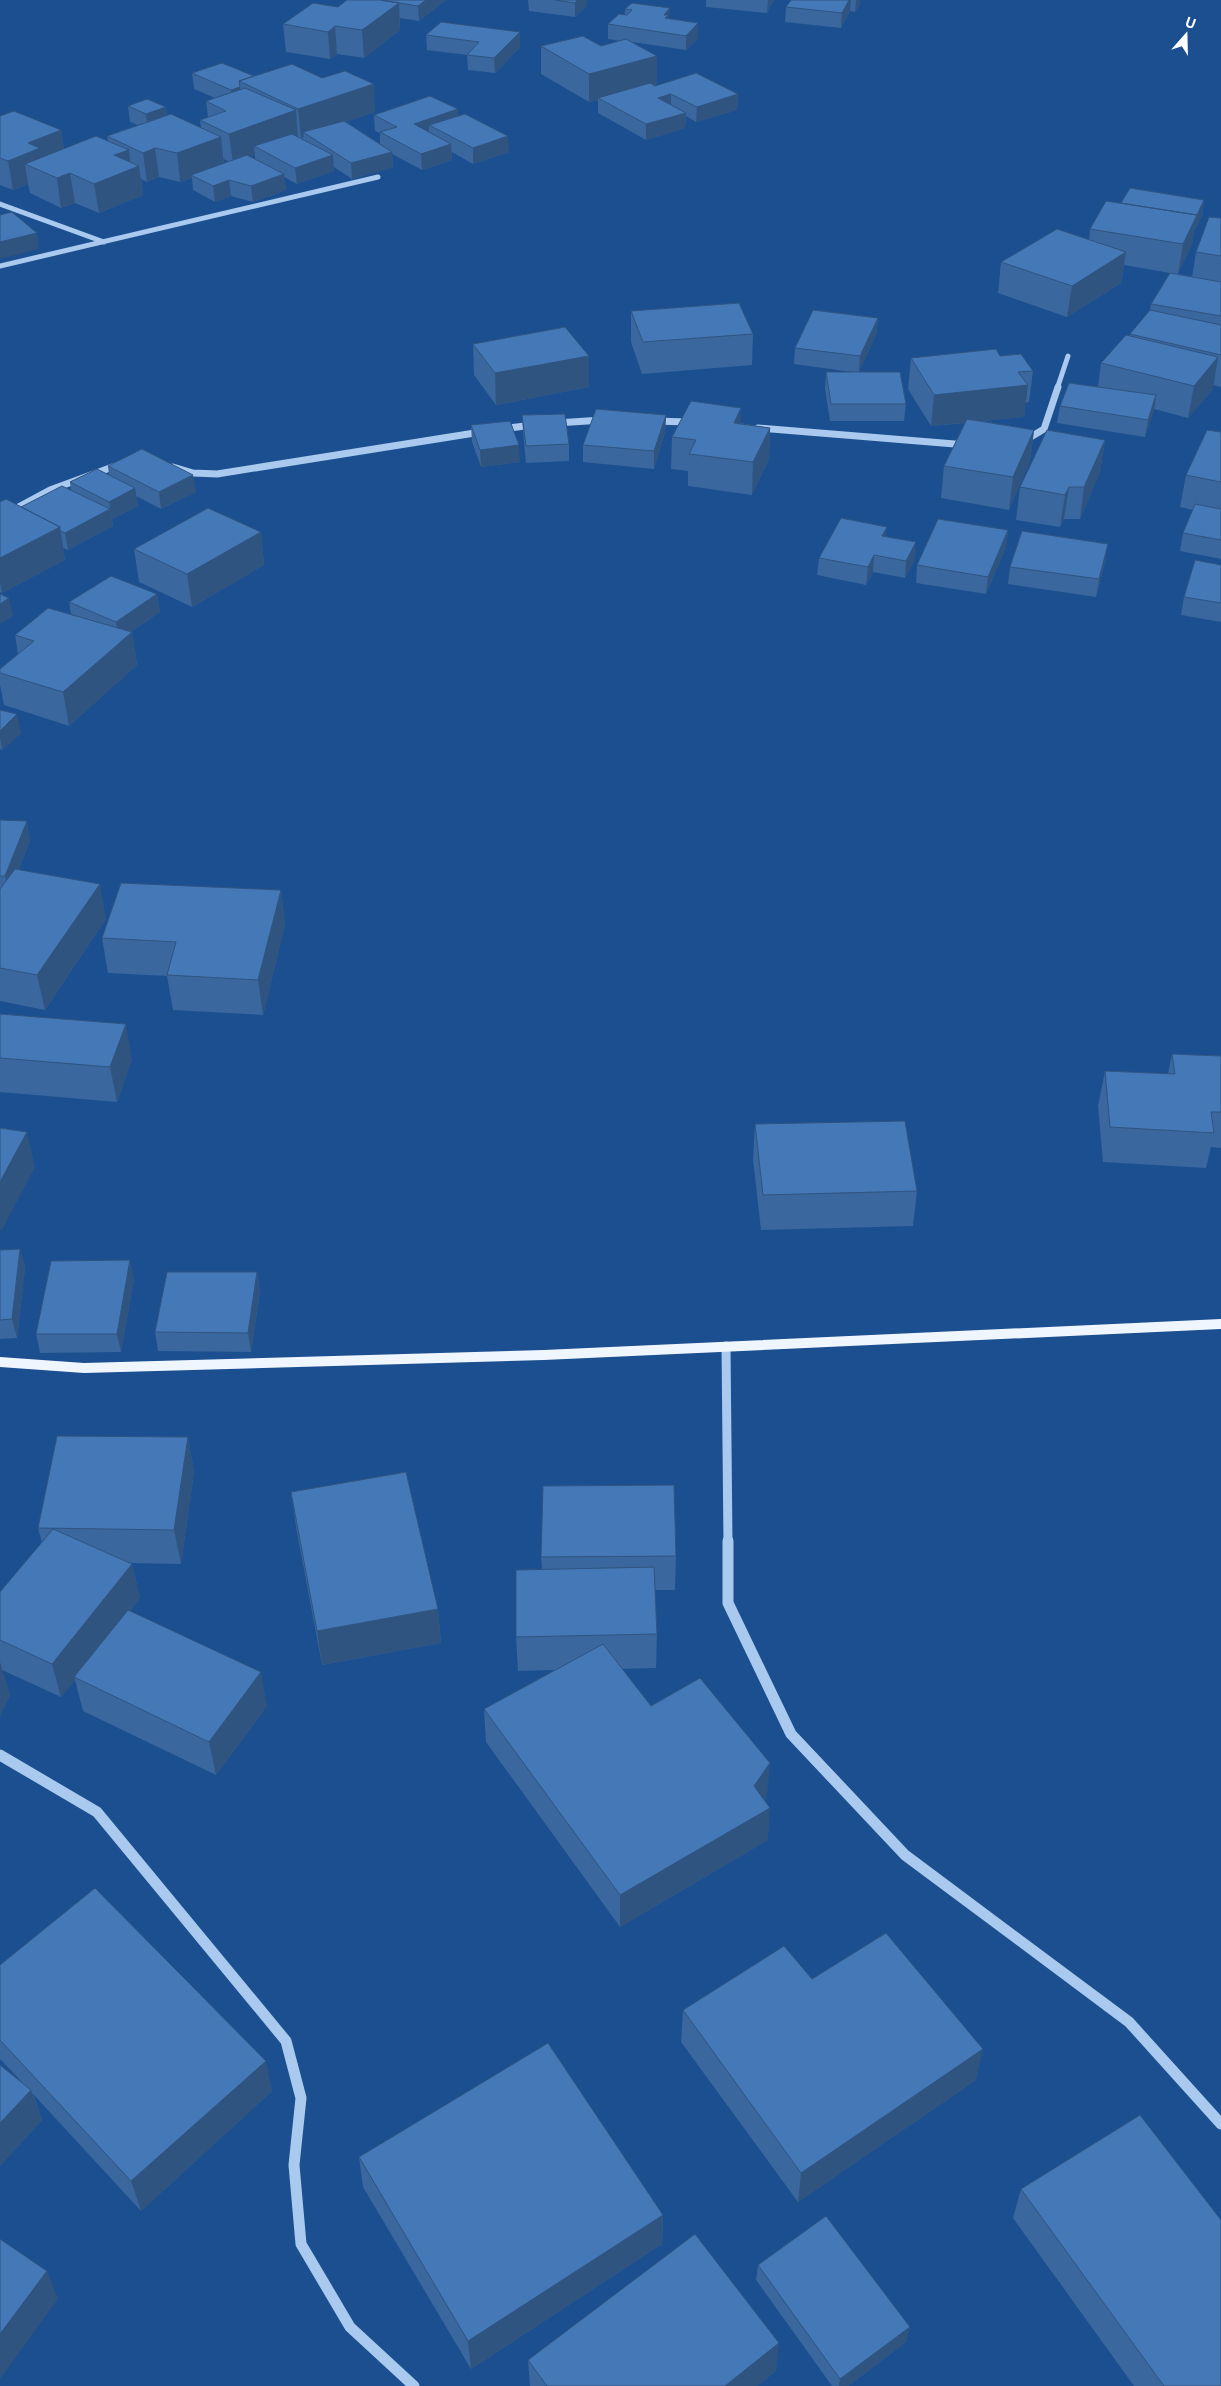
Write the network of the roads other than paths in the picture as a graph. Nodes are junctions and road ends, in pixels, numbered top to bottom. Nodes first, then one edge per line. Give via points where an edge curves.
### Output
1 (378, 178) dead end
2 (0, 204) edge
3 (104, 242) junction
4 (0, 266) edge
5 (1068, 356) dead end
6 (607, 420) edge
7 (645, 421) edge
8 (694, 422) edge
9 (540, 424) edge
10 (549, 424) edge
11 (753, 427) edge
12 (1014, 443) edge
13 (979, 445) edge
14 (130, 464) edge
15 (168, 466) edge
16 (0, 517) edge
17 (1221, 1324) edge
18 (726, 1346) junction
19 (0, 1362) edge
20 (0, 1756) edge
21 (1221, 2124) edge
22 (414, 2386) edge

1 - 3 street
2 - 3 street
3 - 4 street
5 - 12 street via 1044,428 1023,442
6 - 10 street
7 - 8 street
9 - 15 street via 217,474
11 - 13 street
14 - 16 street via 91,474 50,490
17 - 18 main road
18 - 19 main road via 544,1355 84,1368
18 - 21 street via 728,1603 792,1734 905,1855 1129,2022
20 - 22 street via 97,1812 286,2041 301,2098 294,2165 301,2244 350,2327

